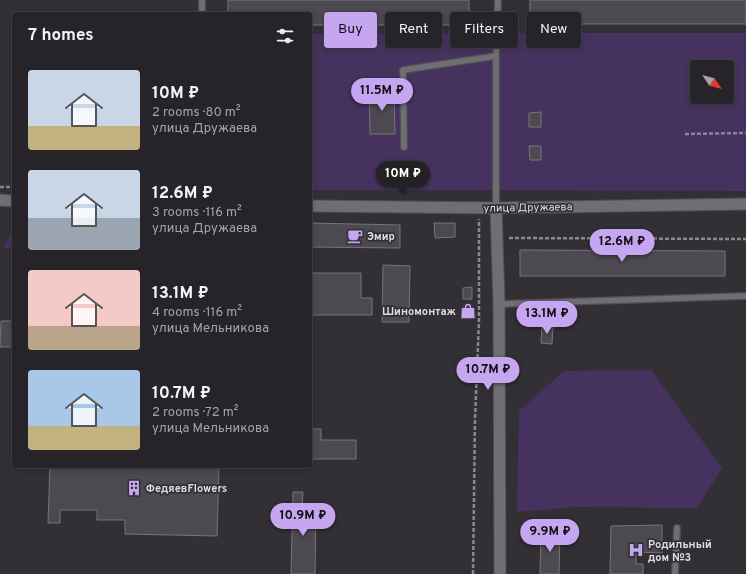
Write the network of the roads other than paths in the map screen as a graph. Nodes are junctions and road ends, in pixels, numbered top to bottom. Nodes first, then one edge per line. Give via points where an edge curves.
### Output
1 (202, 0) edge
2 (498, 0) edge
3 (202, 12) edge
4 (496, 56) junction
5 (404, 147) dead end
6 (0, 200) edge
7 (12, 201) edge
8 (746, 204) edge
9 (312, 206) edge
10 (496, 208) junction
11 (746, 296) edge
12 (499, 304) junction
13 (677, 528) dead end
14 (500, 574) edge
15 (675, 574) edge

1 - 3 lane
2 - 4 lane
4 - 5 lane via 403,70
4 - 10 lane
6 - 7 street
8 - 10 street, улица Дружаева
9 - 10 street, улица Дружаева
10 - 12 street
11 - 12 lane
12 - 14 street
13 - 15 lane

